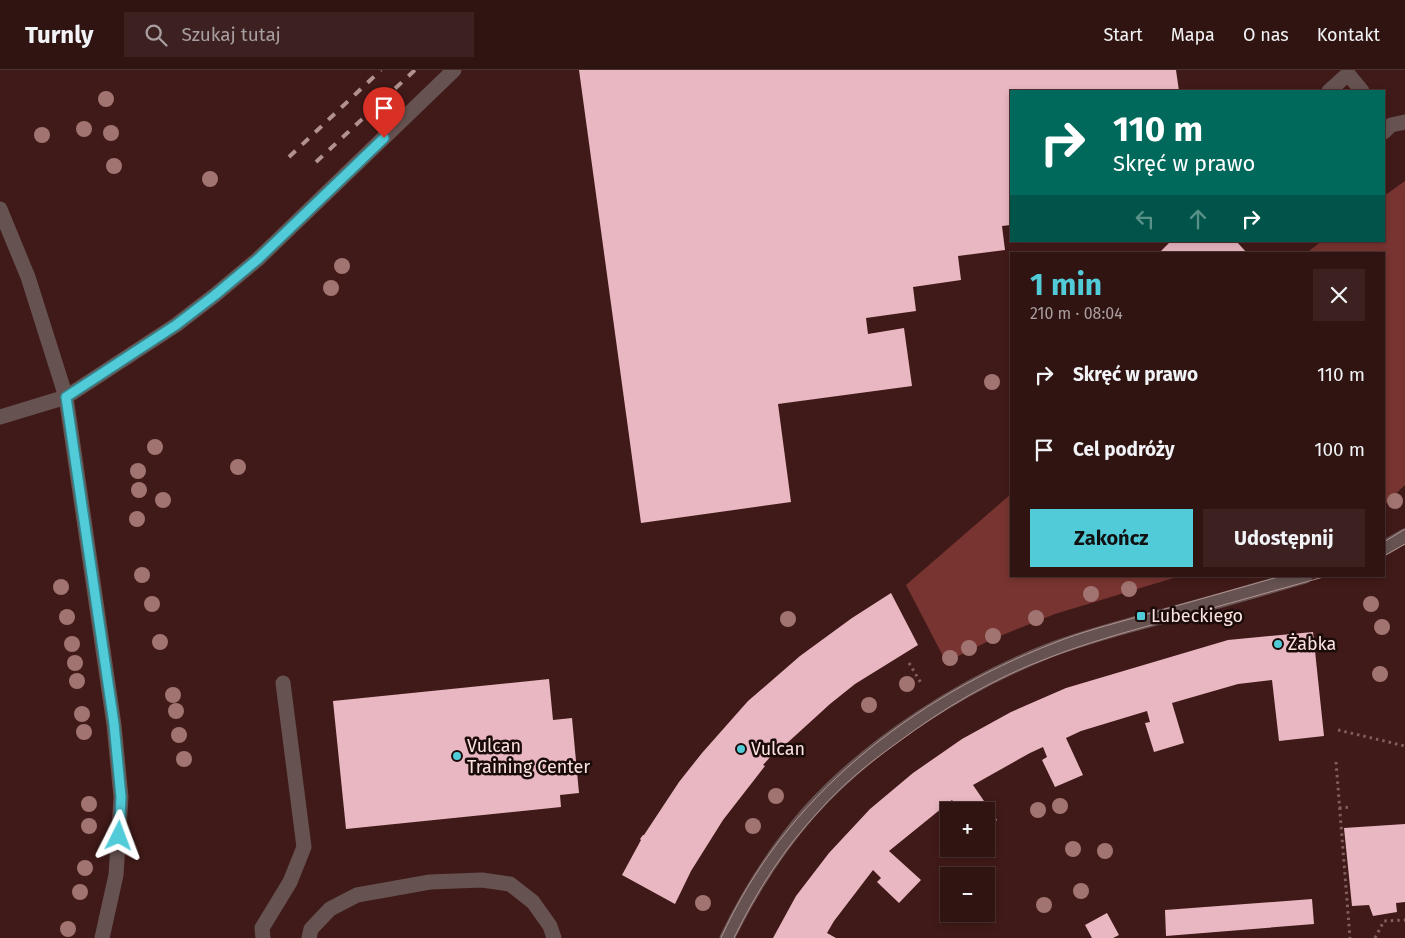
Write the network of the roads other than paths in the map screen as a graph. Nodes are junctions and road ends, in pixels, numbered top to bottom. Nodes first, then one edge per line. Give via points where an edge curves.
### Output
1 (454, 70) edge
2 (1330, 90) edge
3 (1361, 90) edge
4 (0, 209) edge
5 (66, 397) junction
6 (0, 417) edge
7 (1405, 536) edge
8 (1385, 547) edge
9 (1301, 577) edge
10 (283, 683) dead end
11 (102, 938) edge
12 (263, 938) edge
13 (309, 938) edge
14 (554, 938) edge
15 (727, 938) edge

1 - 5 street via 258,259 176,325
2 - 3 street via 1348,74
4 - 5 street via 28,277
5 - 6 street
5 - 11 street via 114,724 121,797 116,875
7 - 8 street
9 - 15 street via 1059,647 987,679 940,706 867,758 816,805 768,866
10 - 12 street via 304,847 290,882 262,928
13 - 14 street via 311,929 330,909 357,895 430,882 482,880 510,884 533,902 550,926

